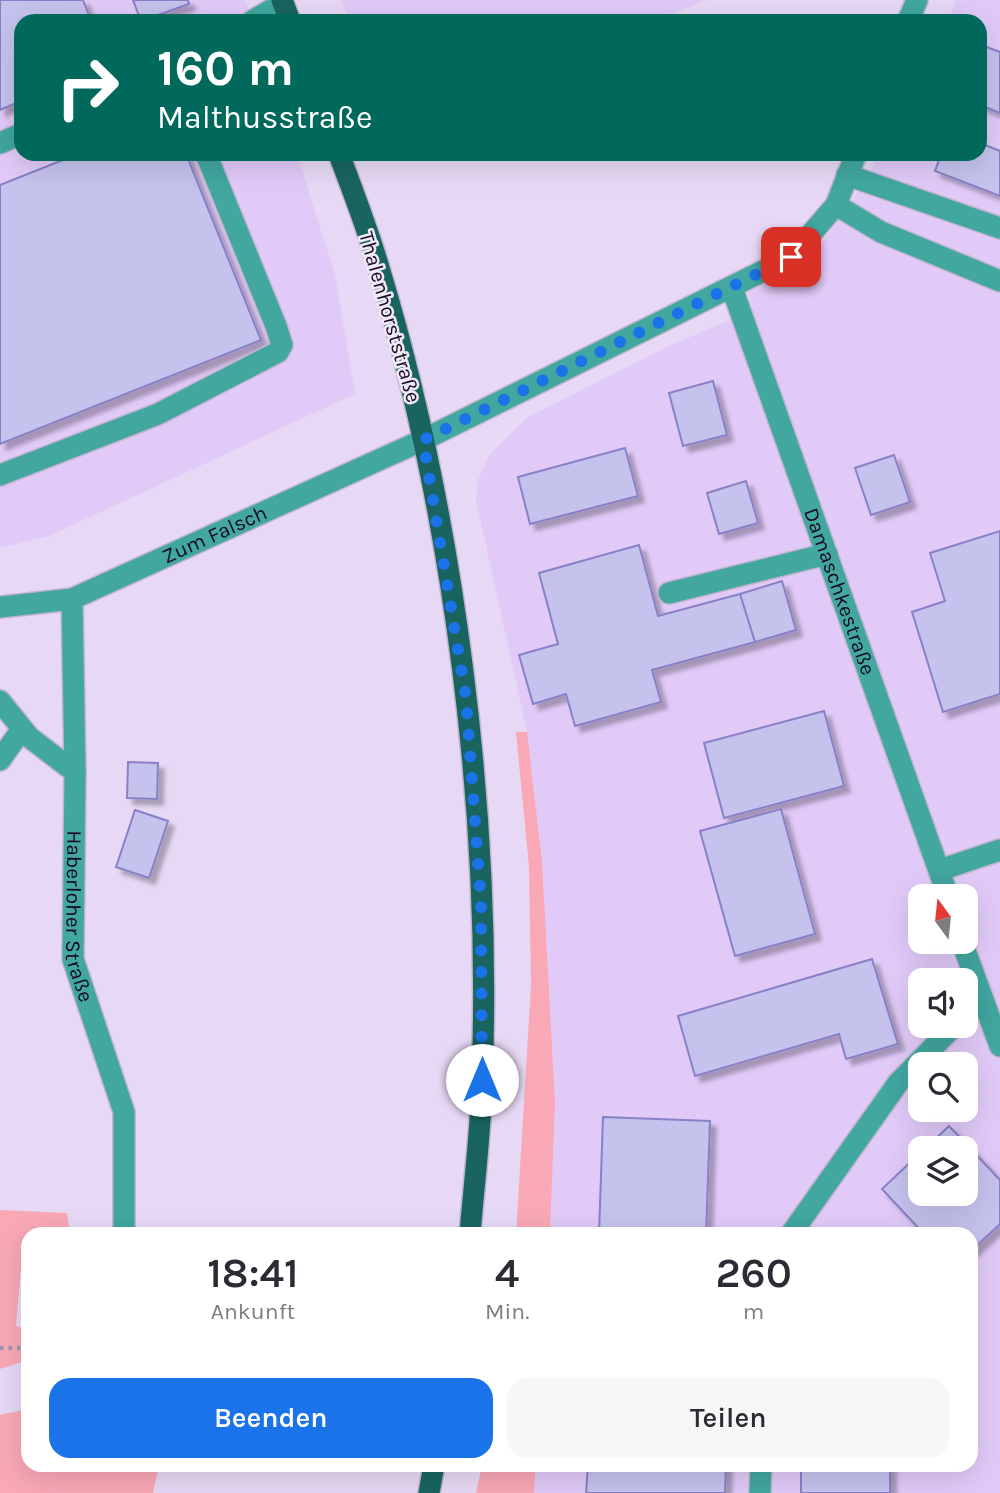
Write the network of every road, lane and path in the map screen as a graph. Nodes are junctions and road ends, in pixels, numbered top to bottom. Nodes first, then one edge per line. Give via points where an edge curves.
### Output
1 (209, 161) edge
2 (342, 161) edge
3 (853, 161) edge
4 (848, 176) junction
5 (836, 205) junction
6 (1000, 228) edge
7 (1000, 281) edge
8 (732, 288) junction
9 (423, 440) junction
10 (0, 475) edge
11 (827, 554) junction
12 (669, 593) dead end
13 (72, 599) junction
14 (0, 607) edge
15 (0, 701) edge
16 (22, 729) junction
17 (0, 760) edge
18 (75, 772) junction
19 (1000, 850) edge
20 (940, 870) junction
21 (944, 884) edge
22 (978, 1013) edge
23 (942, 1038) edge
24 (1000, 1046) edge
25 (124, 1227) edge
26 (471, 1227) edge
27 (796, 1227) edge
28 (0, 1348) edge
29 (21, 1348) edge
30 (433, 1472) edge
31 (761, 1472) edge
32 (429, 1493) edge
33 (760, 1493) edge

1 - 10 street via 276,326 282,345 278,352 158,415
2 - 9 main road, Thalenhorststraße via 379,268
3 - 4 street, Zum Falsch
4 - 5 street, Zum Falsch
4 - 6 street
5 - 7 street via 881,232
5 - 8 street, Zum Falsch via 791,257
8 - 9 street, Zum Falsch
8 - 11 street, Damaschkestraße
9 - 13 street, Zum Falsch
9 - 26 main road, Thalenhorststraße via 466,698 481,903 482,1080
11 - 12 street
11 - 20 street, Damaschkestraße
13 - 14 street, Zum Falsch
13 - 18 street, Haberloher Straße
15 - 16 street
16 - 17 street
16 - 18 street
18 - 25 street, Haberloher Straße via 73,959 124,1112
19 - 20 street
20 - 21 street, Damaschkestraße
22 - 24 street
23 - 27 street via 898,1083
28 - 29 path
30 - 32 main road
31 - 33 street

